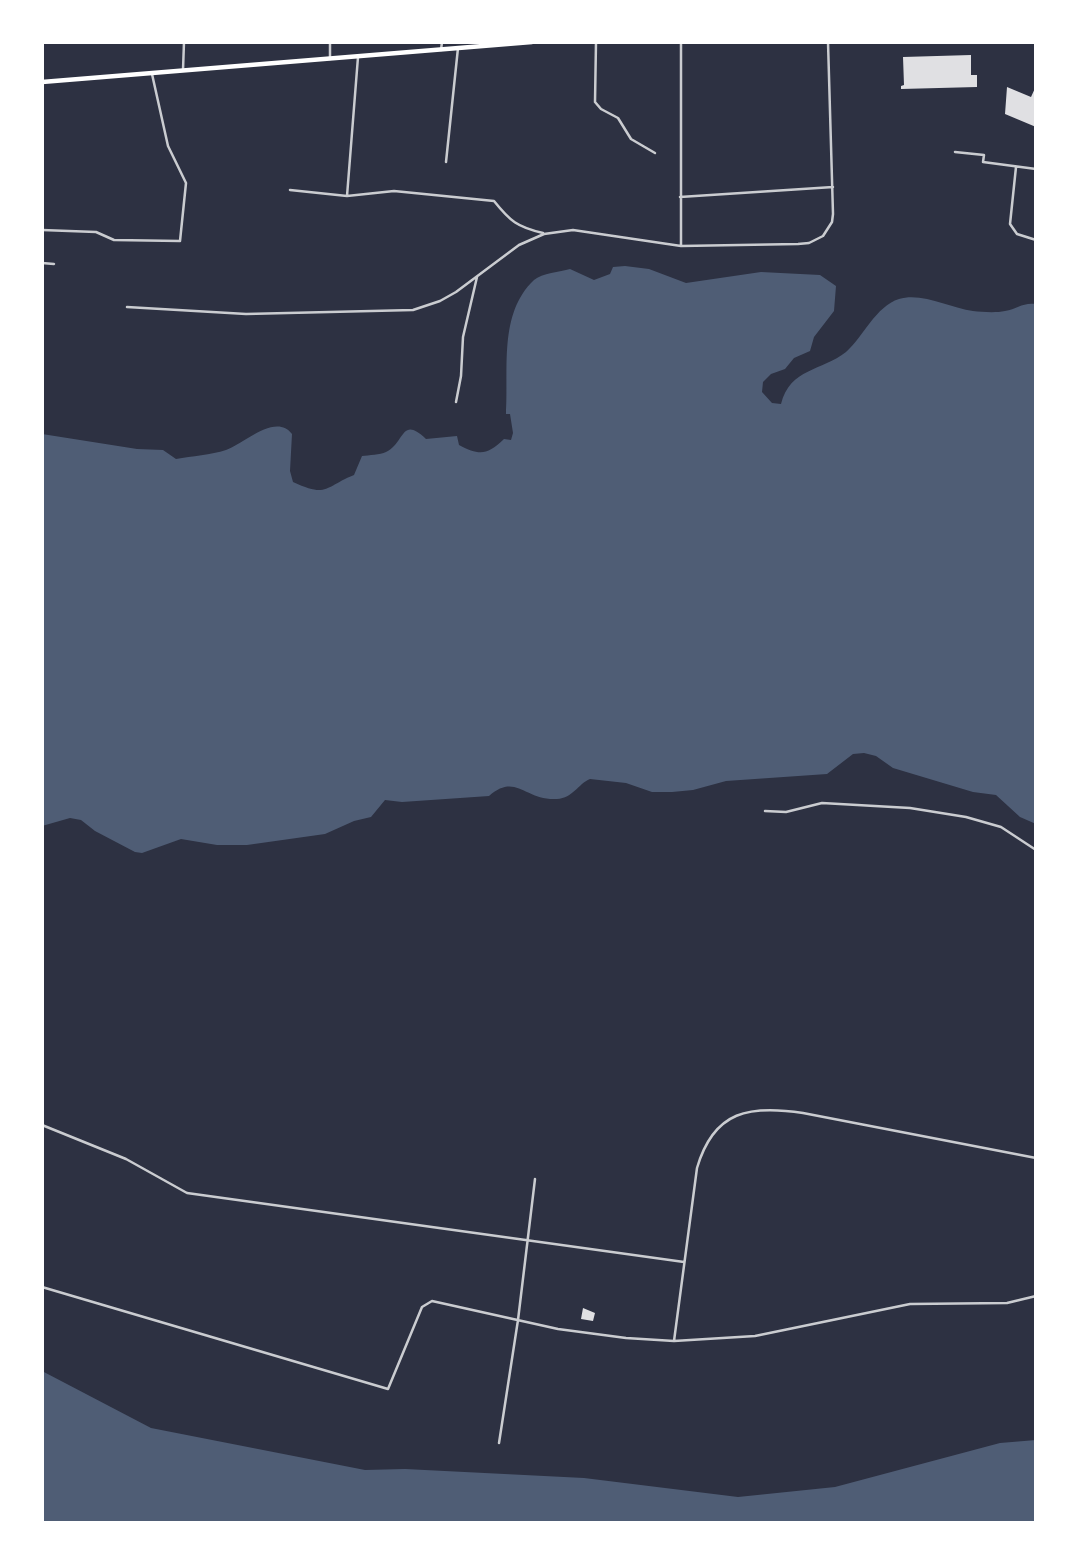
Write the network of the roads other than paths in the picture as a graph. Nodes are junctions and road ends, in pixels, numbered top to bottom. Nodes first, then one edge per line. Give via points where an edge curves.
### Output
1 (184, 42) edge
2 (330, 42) edge
3 (442, 42) edge
4 (532, 42) edge
5 (596, 42) edge
6 (681, 42) edge
7 (830, 42) edge
8 (458, 48) junction
9 (442, 50) junction
10 (358, 57) junction
11 (330, 59) junction
12 (183, 71) junction
13 (152, 74) junction
14 (42, 82) edge
15 (955, 152) dead end
16 (655, 153) dead end
17 (446, 162) dead end
18 (1016, 167) junction
19 (1036, 169) edge
20 (833, 187) junction
21 (290, 190) dead end
22 (347, 196) junction
23 (680, 197) junction
24 (42, 230) edge
25 (544, 233) junction
26 (1036, 240) edge
27 (681, 246) junction
28 (42, 263) edge
29 (54, 264) dead end
30 (477, 277) junction
31 (127, 307) dead end
32 (456, 402) dead end
33 (765, 811) dead end
34 (1036, 850) edge
35 (42, 1125) edge
36 (1036, 1157) edge
37 (535, 1179) dead end
38 (528, 1240) junction
39 (684, 1262) junction
40 (42, 1287) edge
41 (1036, 1296) edge
42 (518, 1320) junction
43 (674, 1341) junction
44 (499, 1443) dead end

1 - 12 street
2 - 11 street
3 - 9 street
4 - 8 main road
5 - 16 street via 595,102 618,118 631,139
6 - 23 street
7 - 20 street
8 - 9 main road
8 - 17 street
9 - 10 main road
10 - 11 main road
10 - 22 street
11 - 12 main road
12 - 13 main road
13 - 14 main road
13 - 24 street via 168,146 186,183 180,241 114,240 96,232
15 - 18 street via 984,155 983,162
18 - 19 street
18 - 26 street via 1010,224 1017,234
20 - 23 street
20 - 27 street via 832,222 817,240
21 - 22 street
22 - 25 street via 394,191 494,201 511,222
23 - 27 street
25 - 27 street via 573,230
25 - 30 street via 519,245
28 - 29 street
30 - 31 street via 440,301 413,310 246,314
30 - 32 street via 463,337
33 - 34 street via 786,812 822,803 910,808 1001,827
35 - 38 street via 126,1159 187,1193
36 - 39 street via 803,1113 771,1109 743,1113 718,1128 701,1153
37 - 38 street
38 - 39 street
38 - 42 street
39 - 43 street
40 - 42 street via 388,1389 426,1303 440,1301
41 - 43 street via 1007,1303 909,1304 755,1336
42 - 43 street via 601,1335
42 - 44 street

